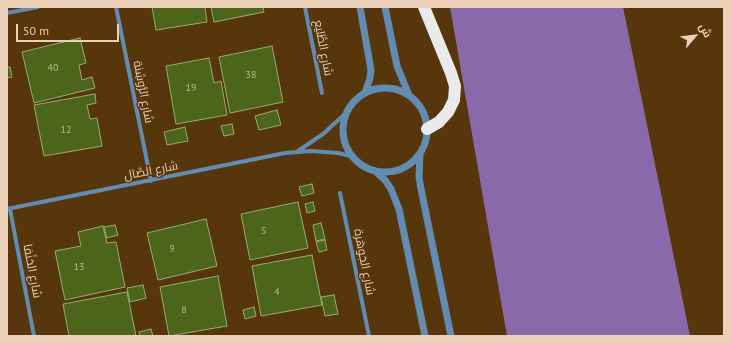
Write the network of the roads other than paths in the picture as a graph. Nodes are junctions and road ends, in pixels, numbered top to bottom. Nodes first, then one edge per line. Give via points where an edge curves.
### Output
1 (38, 7) edge
2 (116, 7) edge
3 (305, 7) edge
4 (360, 7) edge
5 (385, 7) edge
6 (424, 7) edge
7 (7, 13) edge
8 (322, 93) dead end
9 (365, 93) junction
10 (409, 95) junction
11 (346, 113) junction
12 (427, 129) junction
13 (298, 152) junction
14 (420, 154) junction
15 (351, 156) junction
16 (376, 172) junction
17 (151, 181) junction
18 (340, 193) dead end
19 (8, 209) edge
20 (34, 336) edge
21 (368, 336) edge
22 (425, 336) edge
23 (451, 336) edge

1 - 7 street
2 - 17 street, شارع الرُّوشِنة
3 - 8 street, شارع الطَّليع
4 - 9 street via 371,65
5 - 10 street via 397,66
6 - 12 highway via 455,86 454,100 448,112 439,122
9 - 10 street via 387,88
9 - 11 street via 357,98
10 - 12 street via 422,110
11 - 13 street, شارع الصَّال
11 - 15 street via 344,140
12 - 14 street via 426,142
13 - 15 street, شارع الصَّال via 325,151
13 - 17 street, شارع الصَّال
14 - 16 street via 406,168
14 - 23 street via 421,189
15 - 16 street via 367,169
16 - 22 street via 391,189 399,209
17 - 19 street, شارع الصَّال
18 - 21 street, شارع الجَوهَرة
19 - 20 street, شارع الحَنْفا

